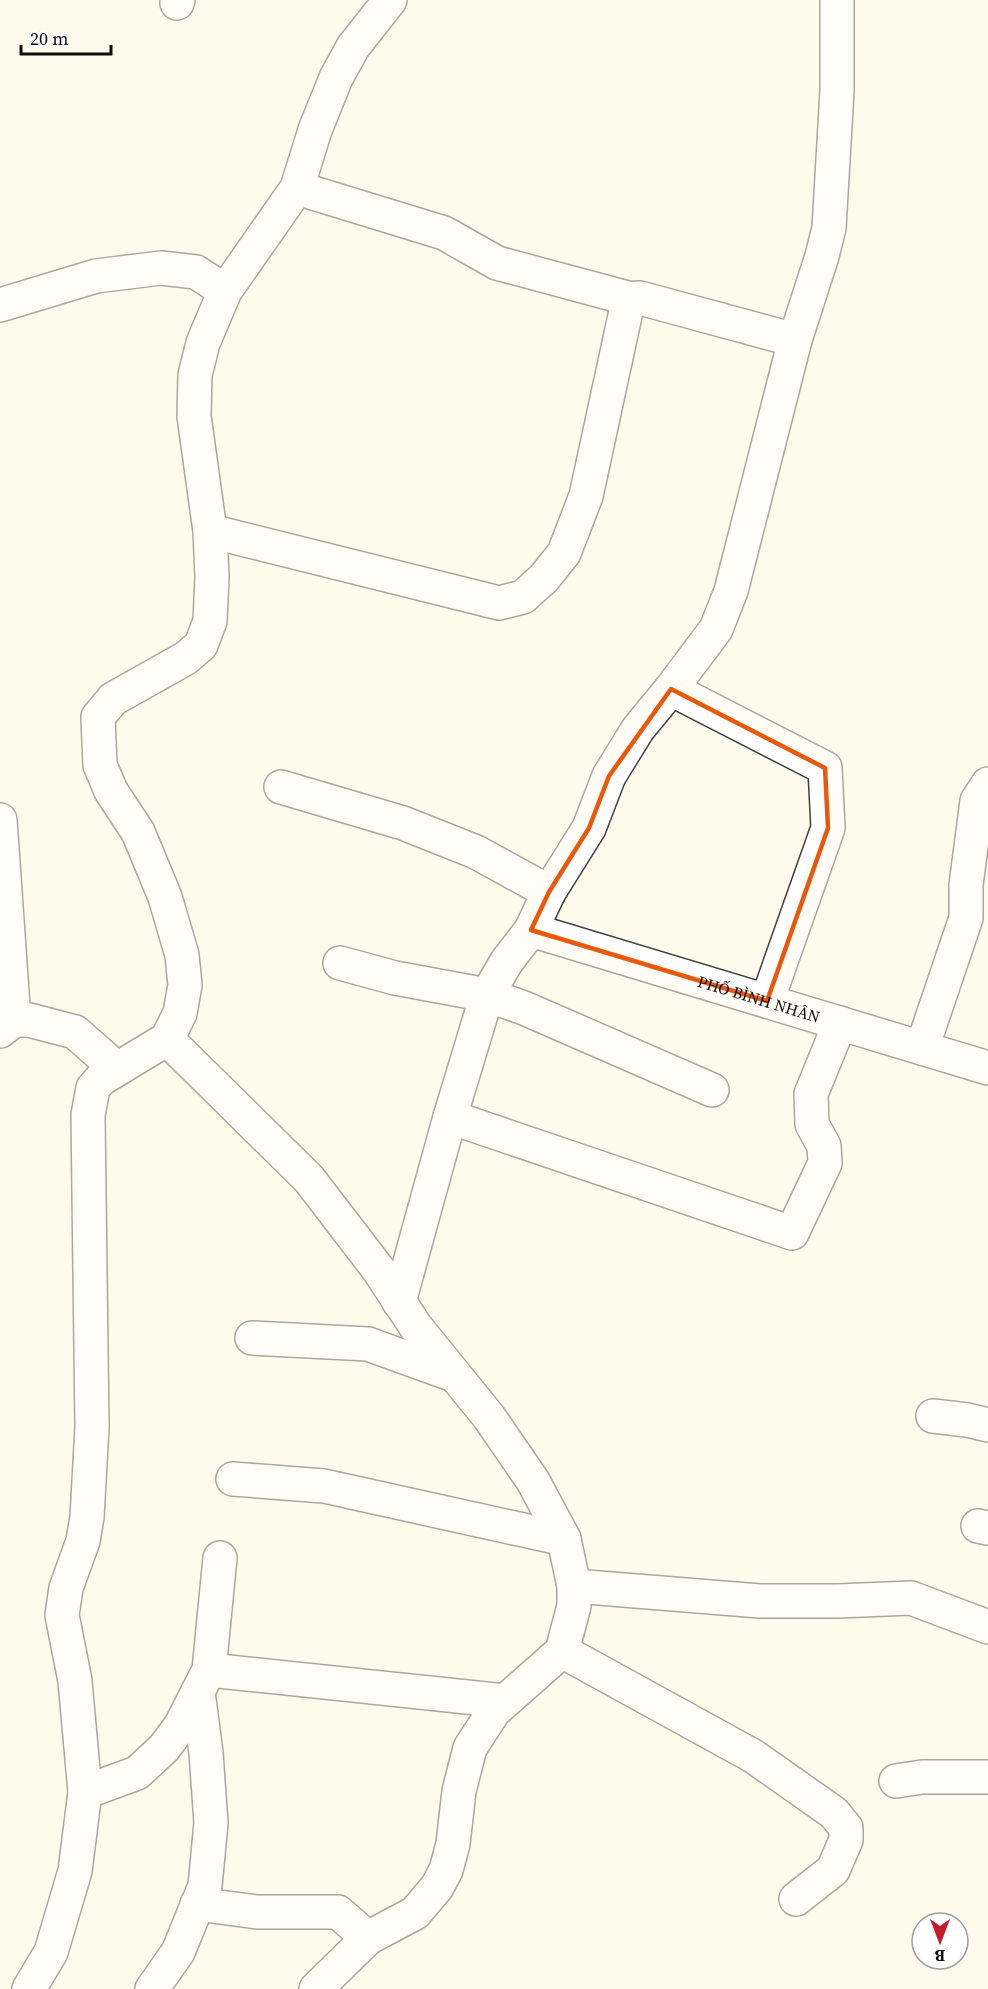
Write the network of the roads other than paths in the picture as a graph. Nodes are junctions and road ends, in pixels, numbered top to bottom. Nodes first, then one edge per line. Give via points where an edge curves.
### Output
1 (390, 0) edge
2 (837, 0) edge
3 (297, 188) junction
4 (225, 291) junction
5 (631, 299) junction
6 (0, 305) edge
7 (795, 340) junction
8 (210, 531) junction
9 (671, 689) junction
10 (988, 784) edge
11 (281, 787) dead end
12 (0, 820) edge
13 (549, 892) junction
14 (531, 930) junction
15 (340, 963) dead end
16 (487, 995) junction
17 (767, 1001) junction
18 (840, 1023) junction
19 (7, 1025) edge
20 (167, 1039) junction
21 (922, 1048) junction
22 (988, 1068) edge
23 (117, 1069) junction
24 (712, 1090) dead end
25 (450, 1117) junction
26 (399, 1302) junction
27 (252, 1338) dead end
28 (454, 1375) junction
29 (933, 1416) dead end
30 (988, 1425) edge
31 (233, 1479) dead end
32 (564, 1539) junction
33 (220, 1558) dead end
34 (574, 1586) junction
35 (988, 1627) edge
36 (562, 1651) junction
37 (203, 1681) junction
38 (505, 1701) junction
39 (988, 1777) edge
40 (896, 1781) dead end
41 (85, 1792) junction
42 (796, 1899) dead end
43 (197, 1904) junction
44 (368, 1938) junction
45 (29, 1989) edge
46 (152, 1989) edge
47 (316, 1989) edge

1 - 3 street via 353,48 336,78
2 - 7 street via 837,91 829,228
3 - 4 street
3 - 5 street via 444,233 497,263
4 - 6 street via 196,272 160,268 96,276
4 - 8 street via 203,343 195,375 194,416
5 - 7 street via 640,298
5 - 8 street via 586,496 564,553 523,597 499,603
7 - 9 street via 731,591 716,629
8 - 20 street via 210,621 201,645 186,658 113,699 98,717 100,765 111,791 138,832 165,897 182,955 185,985 180,1014
9 - 13 street via 638,729 609,776 589,828
9 - 17 street via 825,768 828,828
10 - 21 street via 977,801 966,885 966,918
11 - 13 street via 413,827 476,852
12 - 19 street
13 - 14 street
14 - 16 street
14 - 17 street, PHỐ BÌNH NHÂN
15 - 16 street
16 - 24 street
16 - 25 street
17 - 18 street, PHỐ BÌNH NHÂN
18 - 21 street, PHỐ BÌNH NHÂN
18 - 25 street via 811,1094 812,1124 824,1146 825,1163 792,1233
19 - 23 street via 29,1020 75,1032
20 - 23 street
20 - 26 street via 309,1179
21 - 22 street, PHỐ BÌNH NHÂN
23 - 41 street via 93,1088 88,1115 92,1427 85,1529 66,1588 62,1615 75,1681
25 - 26 street
26 - 28 street
27 - 28 street via 368,1344
28 - 32 street via 533,1481
29 - 30 street
31 - 32 street via 324,1486
32 - 34 street
33 - 37 street
34 - 35 street via 760,1601 911,1598
34 - 36 street via 574,1606
36 - 38 street
36 - 42 street via 753,1756 834,1813 846,1828 846,1840 833,1870
37 - 38 street
37 - 41 street via 181,1725 164,1748 136,1773
37 - 43 street via 211,1823 205,1886
38 - 44 street via 494,1710 470,1748 459,1791 453,1845 437,1887 415,1913
39 - 40 street
41 - 45 street via 75,1871 51,1952
43 - 44 street via 257,1912 338,1912
43 - 46 street via 178,1952
44 - 47 street

